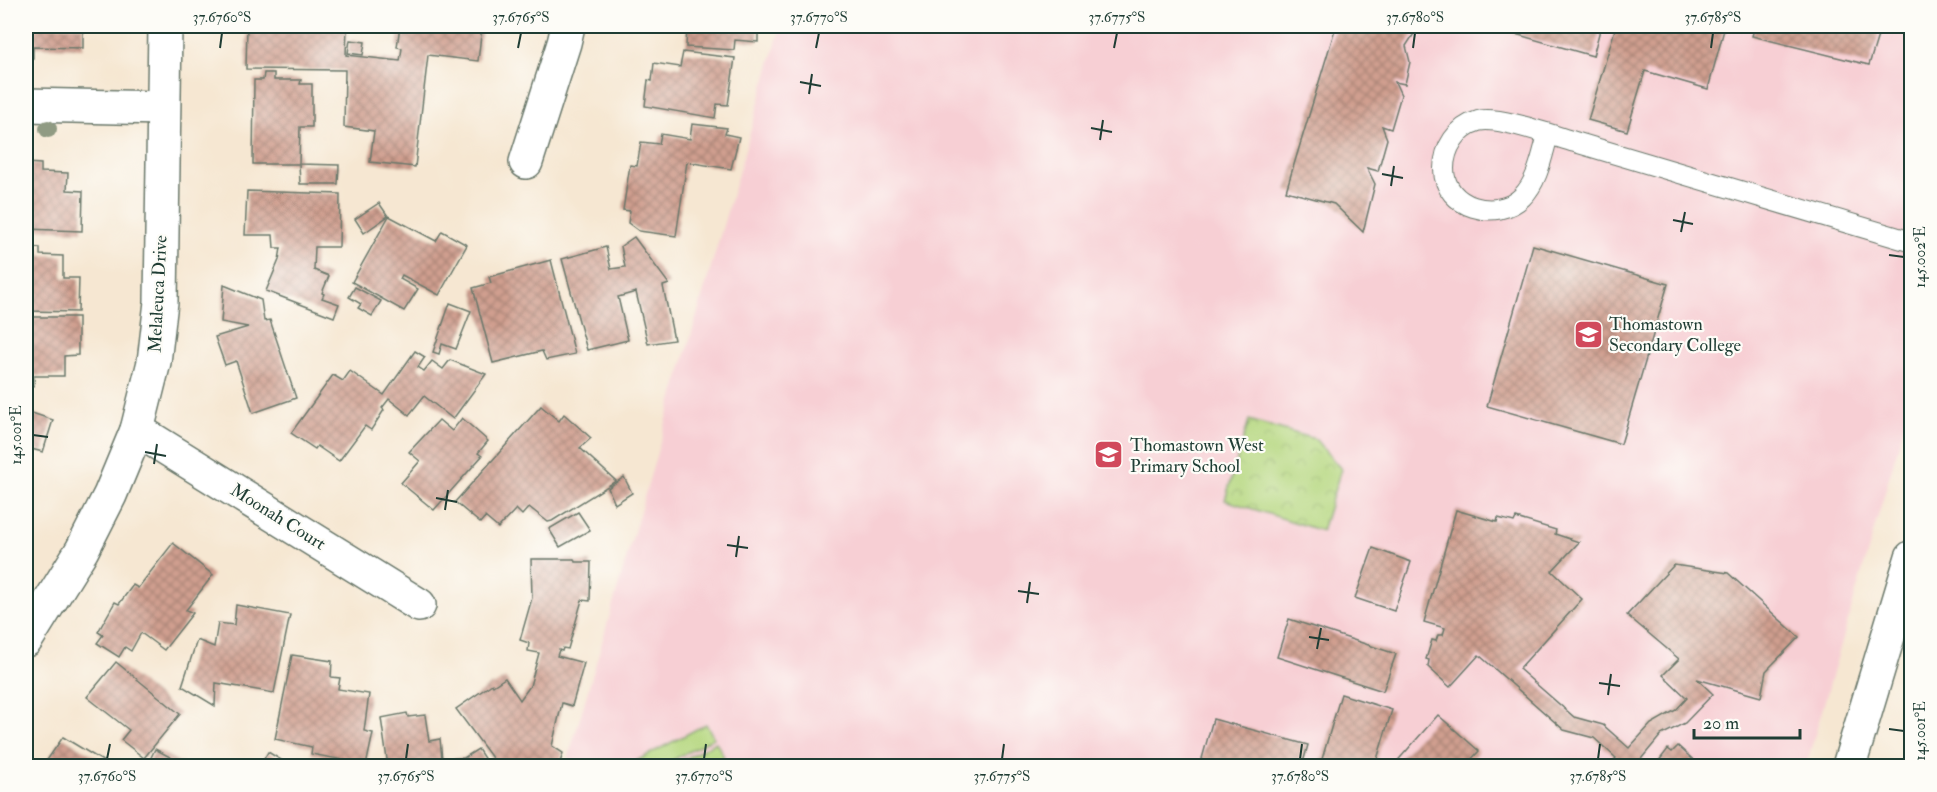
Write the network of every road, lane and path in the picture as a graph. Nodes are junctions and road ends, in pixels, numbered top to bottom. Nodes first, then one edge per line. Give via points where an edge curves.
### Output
1 (165, 26) edge
2 (568, 26) edge
3 (26, 105) edge
4 (163, 108) junction
5 (1548, 135) junction
6 (526, 162) dead end
7 (1911, 242) edge
8 (137, 430) junction
9 (1909, 573) edge
10 (419, 605) dead end
11 (26, 640) edge
12 (1849, 766) edge

1 - 4 street, Melaleuca Drive
2 - 6 street
3 - 4 street
4 - 8 street, Melaleuca Drive via 161,302 154,362
5 - 5 lane via 1494,120 1479,120 1453,138 1444,168 1445,181 1452,194 1465,204 1488,210 1509,206 1530,188
5 - 7 lane
8 - 10 street, Moonah Court
8 - 11 street, Melaleuca Drive via 82,550
9 - 12 street

